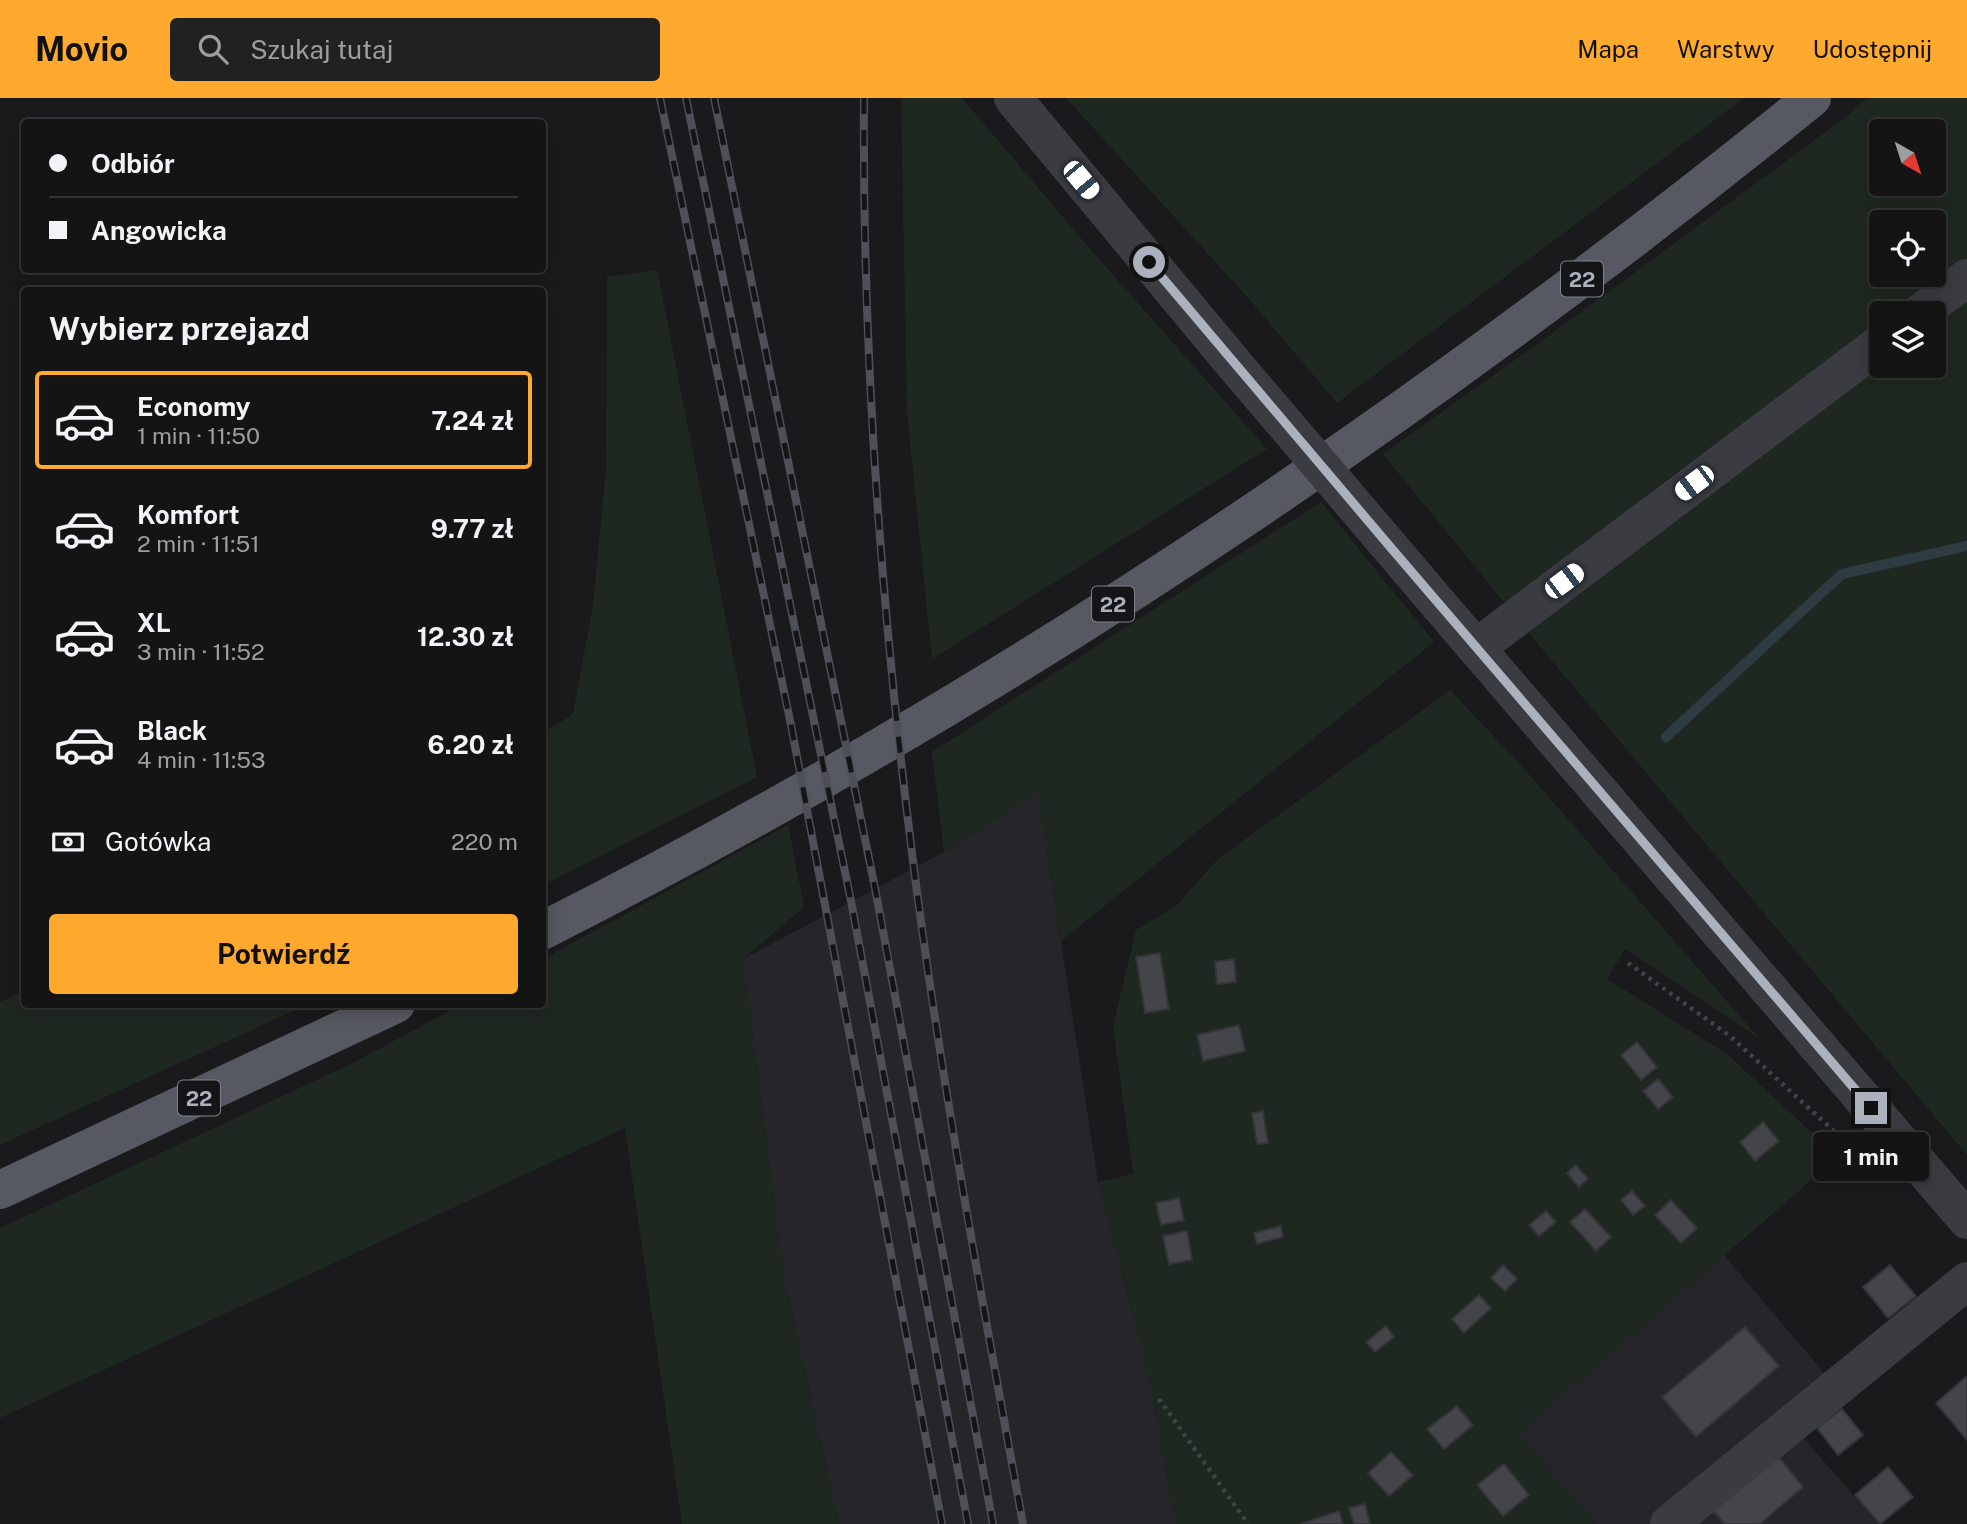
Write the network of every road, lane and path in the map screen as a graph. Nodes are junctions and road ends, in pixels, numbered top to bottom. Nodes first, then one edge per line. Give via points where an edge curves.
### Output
1 (1013, 98) edge
2 (1812, 98) edge
3 (1967, 278) edge
4 (1936, 301) edge
5 (1869, 351) edge
6 (1476, 648) junction
7 (546, 929) edge
8 (1628, 963) dead end
9 (387, 1008) edge
10 (1861, 1157) dead end
11 (0, 1190) edge
12 (1967, 1220) edge
13 (1967, 1281) edge
14 (1159, 1399) dead end
15 (1248, 1524) edge
16 (1669, 1524) edge

1 - 6 street, bridge
2 - 7 main road, 22 via 1464,366 1216,538 825,779
3 - 4 street
5 - 6 street
6 - 12 street
8 - 10 path via 1730,1036
9 - 11 main road, 22
13 - 16 street
14 - 15 path

